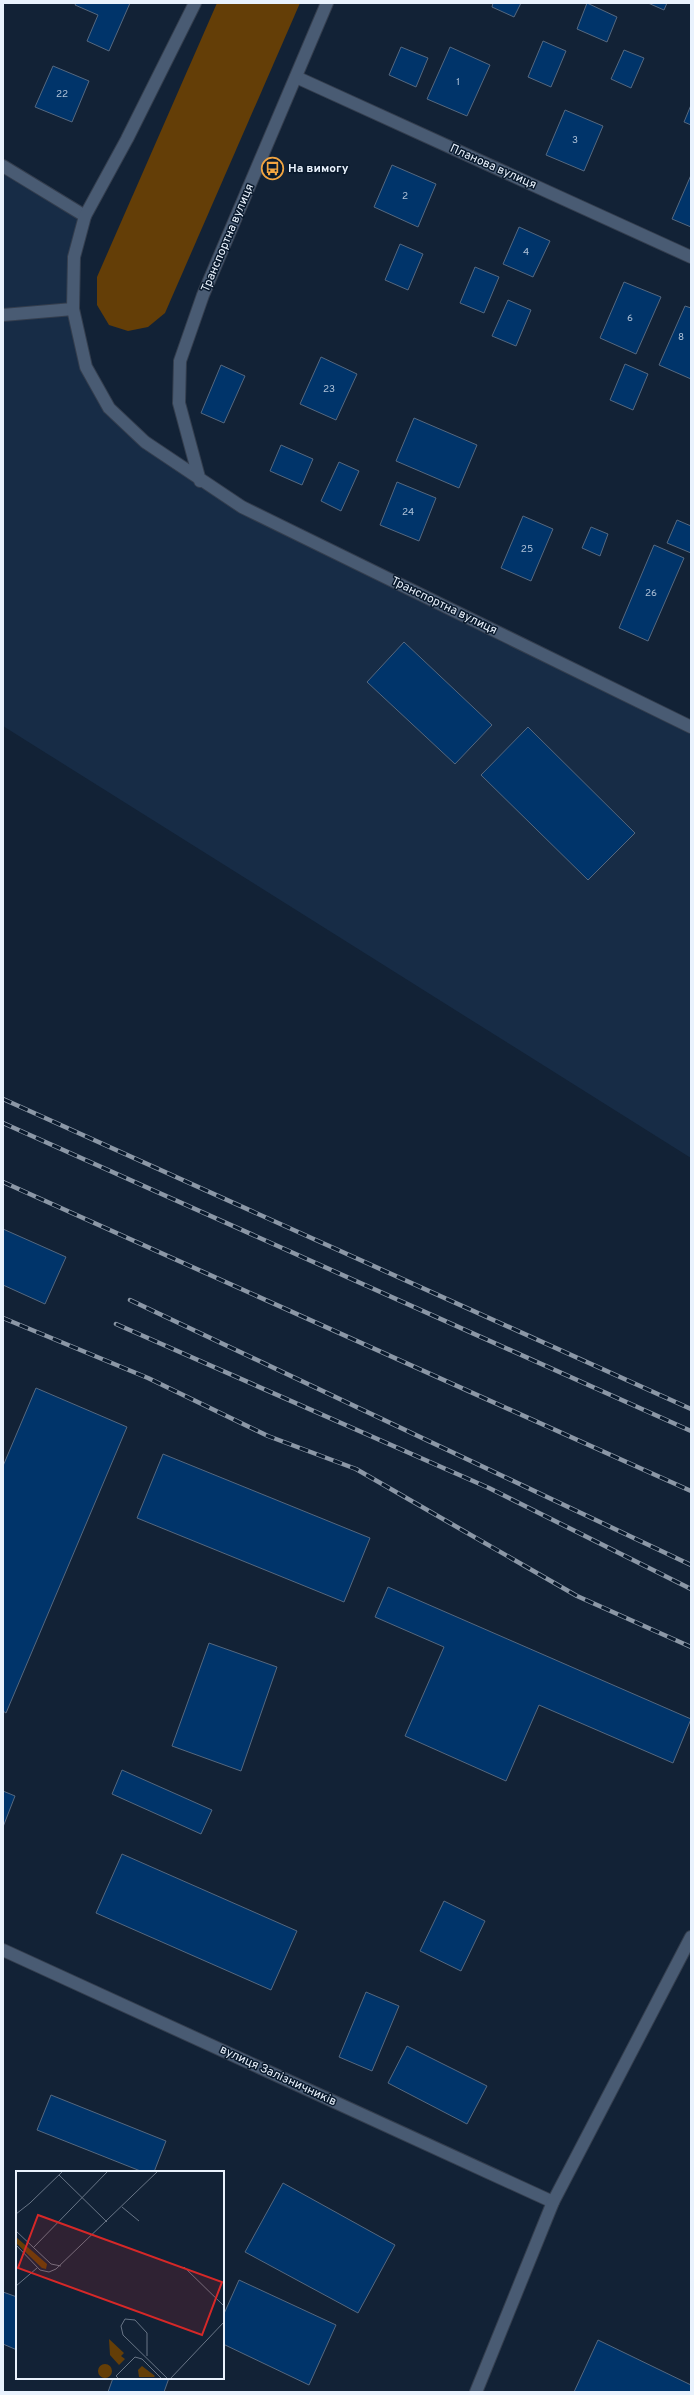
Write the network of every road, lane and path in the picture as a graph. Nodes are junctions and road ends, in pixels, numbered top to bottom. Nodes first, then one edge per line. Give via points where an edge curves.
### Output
1 (195, 3) edge
2 (327, 3) edge
3 (296, 77) junction
4 (3, 166) edge
5 (86, 216) junction
6 (691, 257) edge
7 (73, 309) junction
8 (3, 315) edge
9 (200, 481) junction
10 (691, 727) edge
11 (691, 1937) edge
12 (3, 1950) edge
13 (553, 2202) junction
14 (476, 2392) edge

1 - 5 street, Транспортна вулиця
2 - 3 street, Транспортна вулиця
3 - 6 street, Планова вулиця
3 - 9 street, Транспортна вулиця via 203,295 180,361 179,403
4 - 5 street
5 - 7 street, Транспортна вулиця via 74,257
7 - 8 street
7 - 9 street, Транспортна вулиця via 86,367 109,408 145,442
9 - 10 street, Транспортна вулиця via 242,507
11 - 13 street
12 - 13 street, вулиця Залізничників
13 - 14 street

